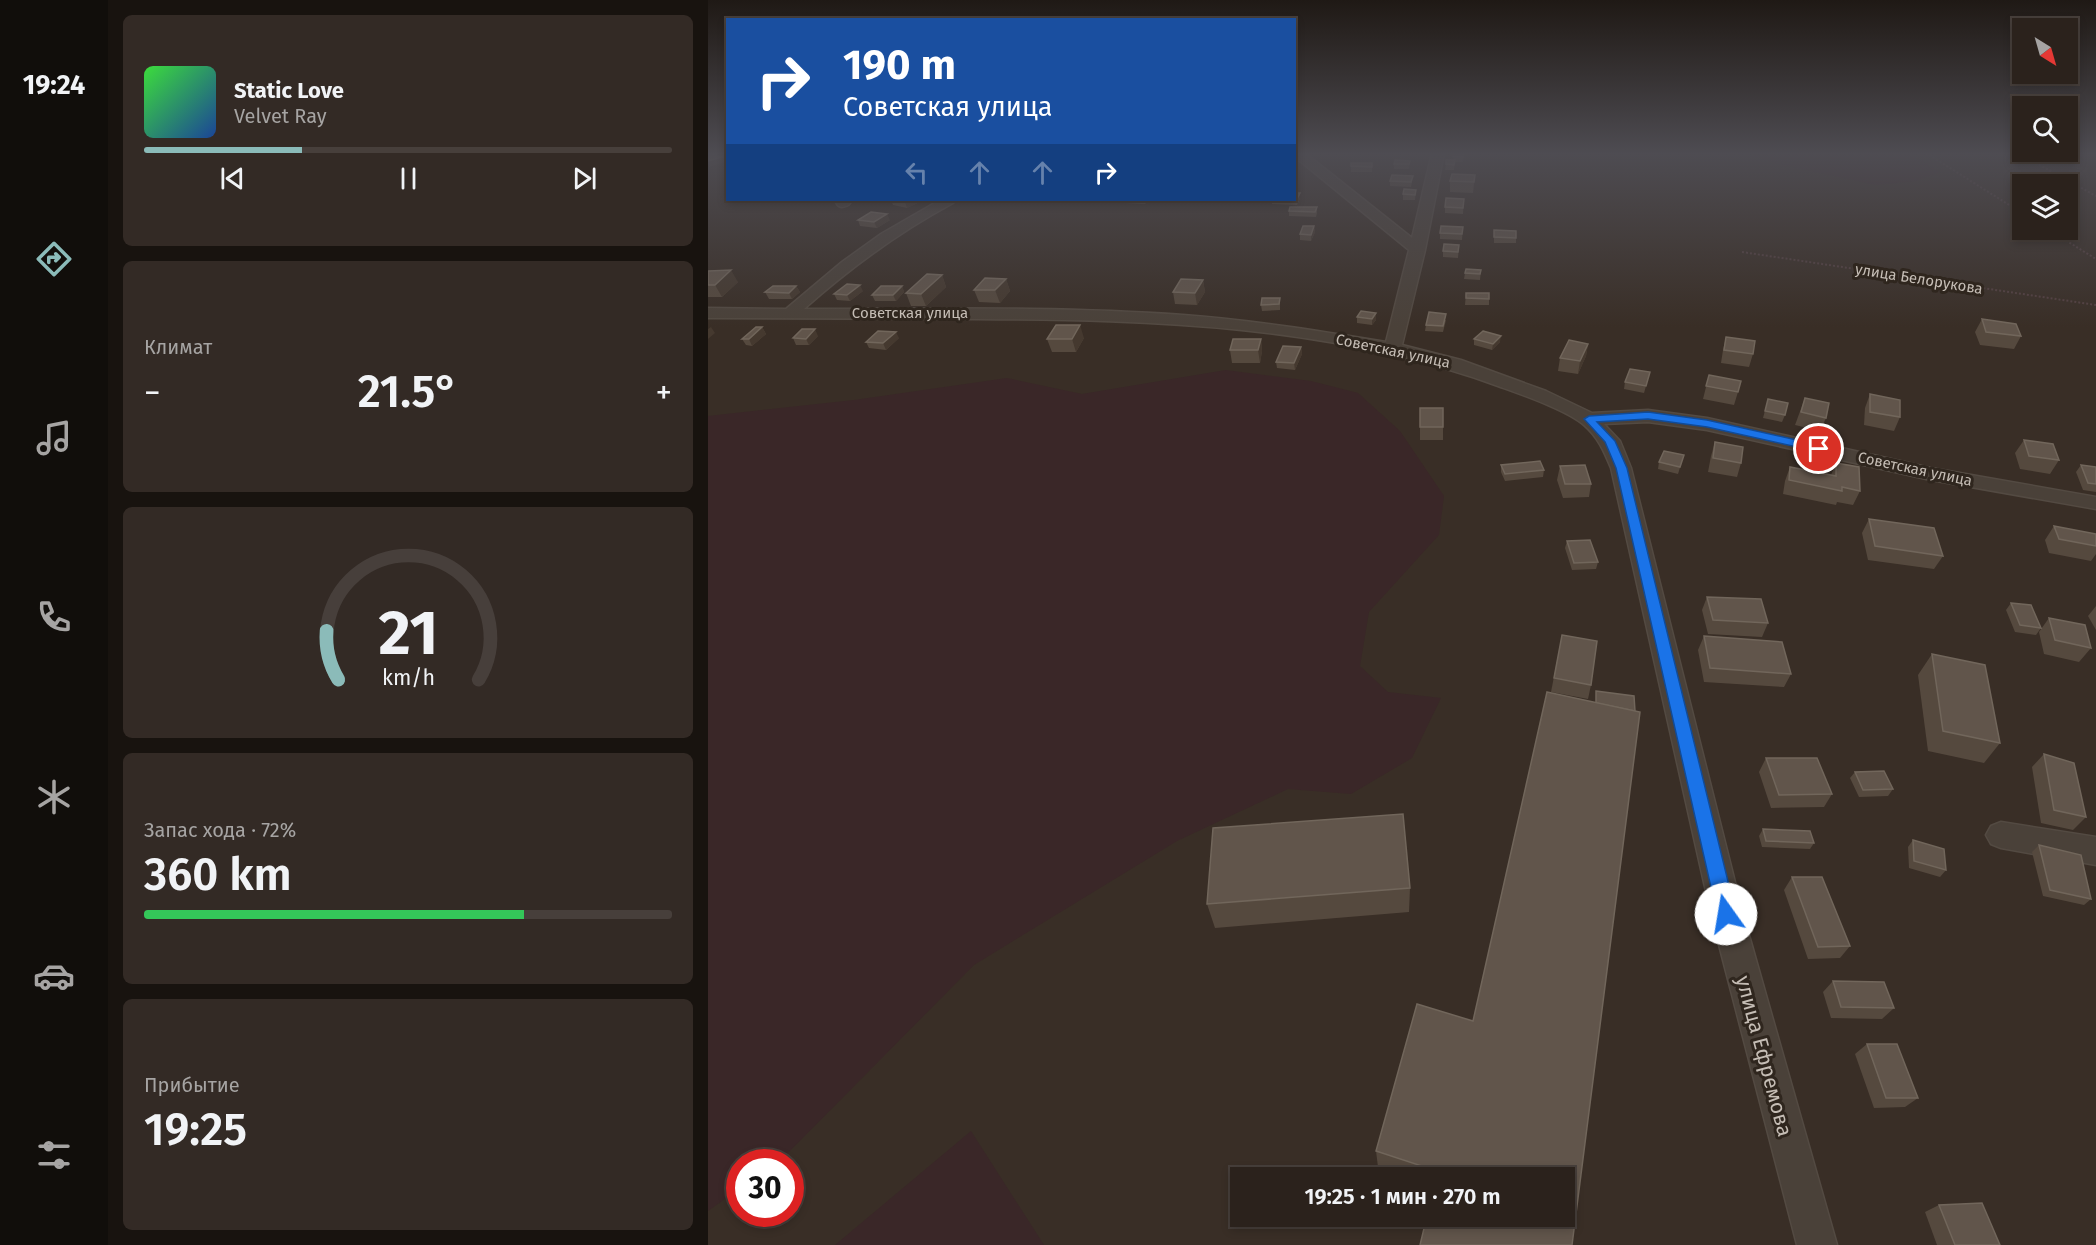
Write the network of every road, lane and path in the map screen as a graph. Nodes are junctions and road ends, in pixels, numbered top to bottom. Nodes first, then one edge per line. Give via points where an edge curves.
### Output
1 (926, 211) edge
2 (1370, 211) edge
3 (1426, 211) edge
4 (2065, 240) edge
5 (1418, 250) junction
6 (1742, 252) dead end
7 (2096, 259) edge
8 (2096, 305) edge
9 (708, 313) edge
10 (790, 313) junction
11 (1393, 348) junction
12 (1589, 419) junction
13 (2096, 504) edge
14 (2001, 835) dead end
15 (2096, 851) edge
16 (1817, 1245) edge

1 - 10 street via 882,237
2 - 5 street
3 - 5 street
4 - 7 path
5 - 11 street
6 - 8 path, улица Белорукова
9 - 10 street, Советская улица
10 - 11 street, Советская улица via 1073,315 1182,320 1284,330
11 - 12 street, Советская улица via 1464,367 1540,394
12 - 13 street, Советская улица via 1648,416 1707,424 1931,474
12 - 16 street, улица Ефремова via 1610,441 1621,468 1726,914
14 - 15 street

